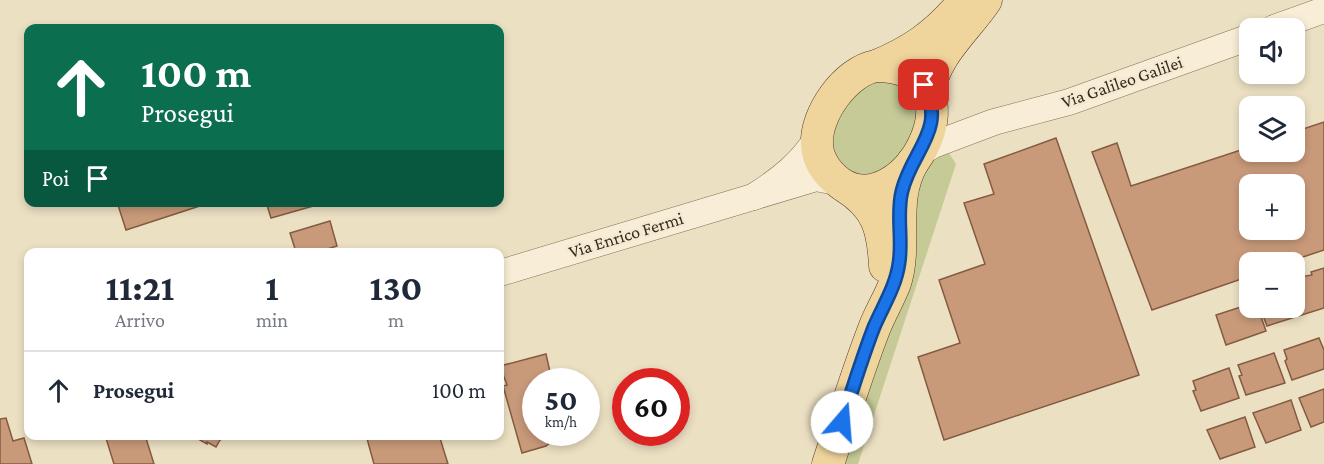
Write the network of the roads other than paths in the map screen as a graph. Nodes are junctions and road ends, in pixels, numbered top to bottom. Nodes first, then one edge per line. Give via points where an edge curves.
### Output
1 (965, 0) edge
2 (986, 0) edge
3 (1324, 10) edge
4 (1302, 18) edge
5 (1239, 41) edge
6 (876, 66) junction
7 (930, 97) junction
8 (994, 122) junction
9 (819, 135) junction
10 (918, 154) junction
11 (843, 184) junction
12 (753, 197) junction
13 (504, 272) edge
14 (875, 326) junction
15 (828, 464) edge

1 - 6 main road via 937,31 904,55
2 - 7 main road via 935,69
3 - 4 street
5 - 8 street, Via Galileo Galilei via 1069,102
6 - 7 main road via 912,73
6 - 9 main road via 858,72 843,85 821,122
7 - 8 street, Via Galileo Galilei via 943,116 952,121 973,125
7 - 10 main road via 930,131
8 - 10 street, Via Galileo Galilei
9 - 11 main road via 817,145 823,166
9 - 12 street, Via Enrico Fermi via 791,170
10 - 11 main road via 906,171 886,185 863,190
10 - 14 main road via 900,198 897,274
11 - 12 street, Via Enrico Fermi via 816,178
11 - 14 main road via 872,210 882,232 886,270
12 - 13 street, Via Enrico Fermi
14 - 15 main road

